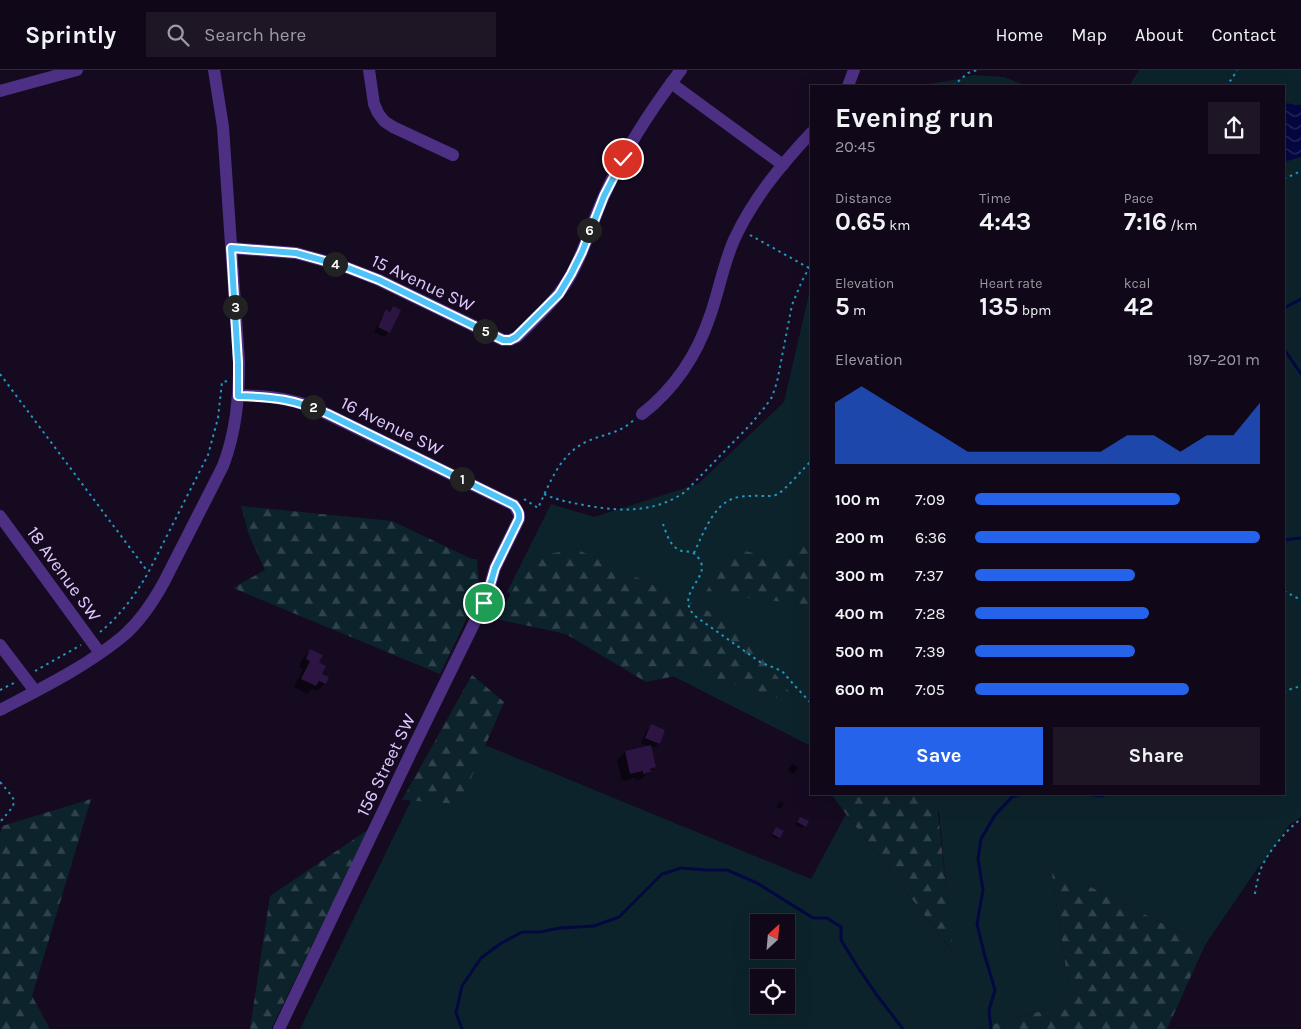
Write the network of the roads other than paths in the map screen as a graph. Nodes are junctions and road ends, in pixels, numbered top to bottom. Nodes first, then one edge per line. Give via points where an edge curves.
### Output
1 (77, 70) edge
2 (214, 70) edge
3 (369, 70) edge
4 (681, 70) edge
5 (854, 70) edge
6 (671, 83) junction
7 (848, 85) edge
8 (0, 91) edge
9 (810, 134) edge
10 (453, 155) dead end
11 (783, 165) junction
12 (231, 248) junction
13 (238, 396) junction
14 (642, 414) road end
15 (519, 514) joint
16 (0, 516) edge
17 (0, 646) edge
18 (100, 653) junction
19 (35, 692) junction
20 (0, 710) edge
21 (279, 1029) edge

1 - 8 street
2 - 12 street via 224,127
3 - 10 street via 374,104 384,120
4 - 6 street
5 - 7 street
6 - 11 street
6 - 12 street, 15 Avenue SW via 623,159 582,252 559,294 510,340 503,340 343,266 296,253
9 - 11 street
11 - 14 street via 739,229 727,257 710,317 695,350 677,380
12 - 13 street
13 - 15 street, 16 Avenue SW via 281,398 317,409 514,505
13 - 18 street via 229,451 223,466 154,601 122,636
15 - 21 street, 156 Street SW via 495,568 484,603
16 - 18 street, 18 Avenue SW
17 - 19 street
18 - 19 street
19 - 20 street

